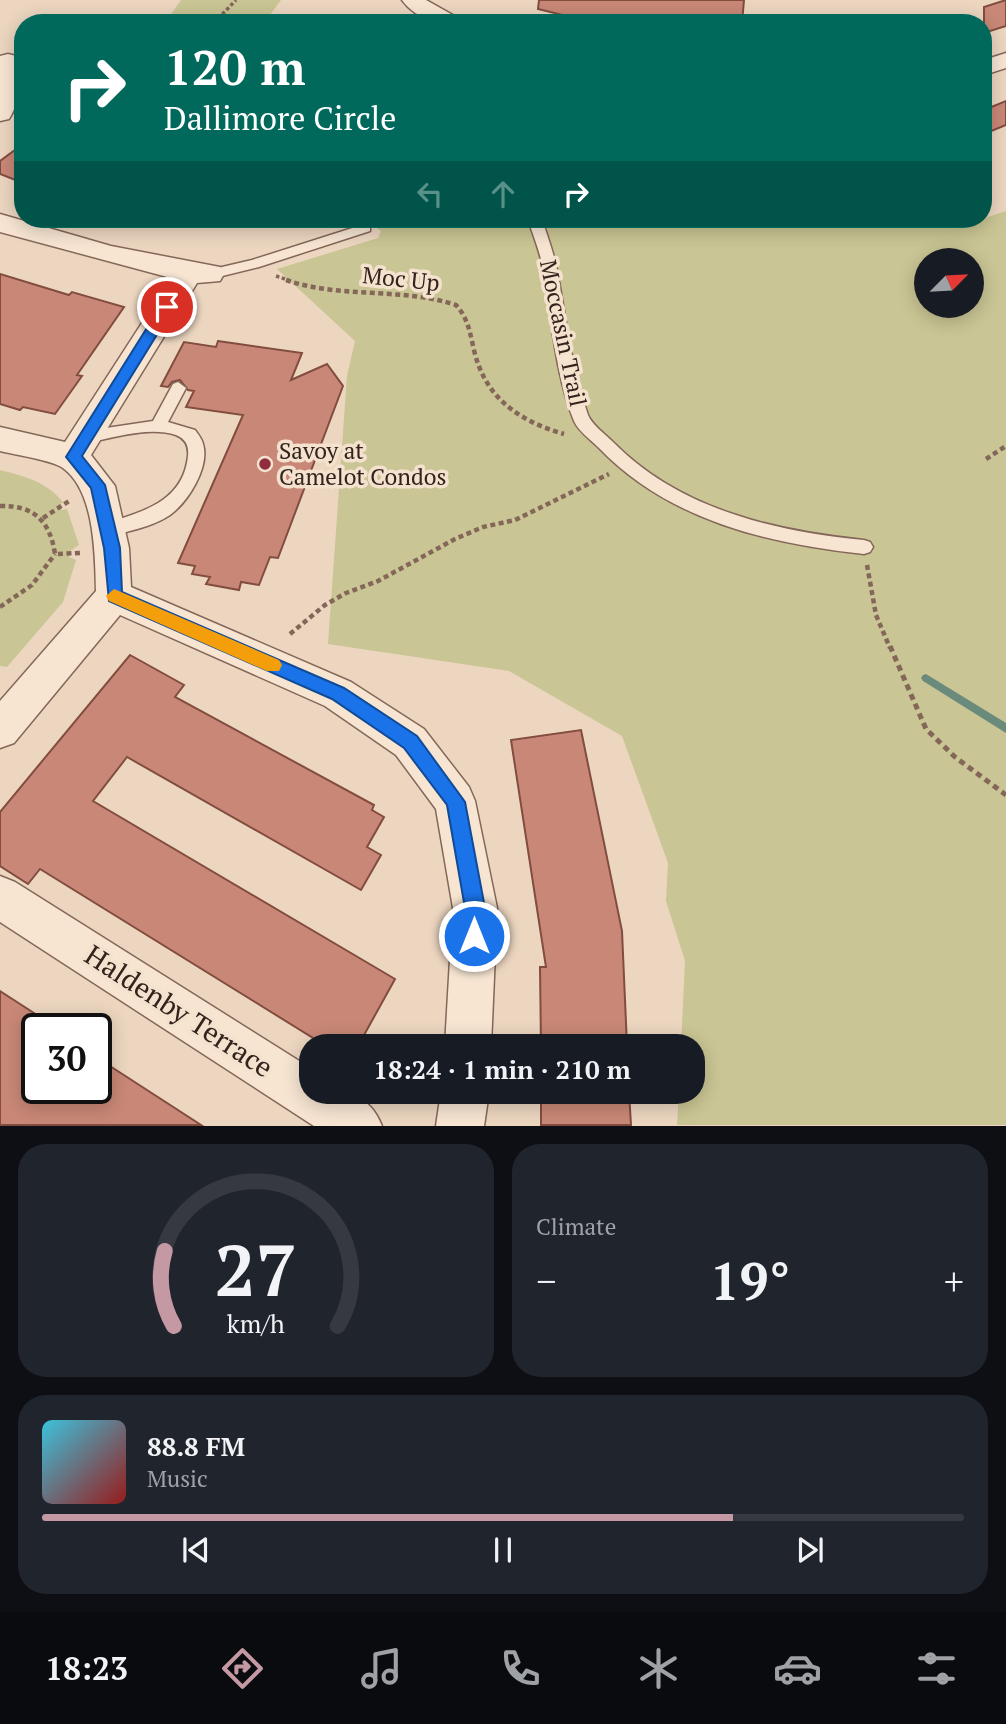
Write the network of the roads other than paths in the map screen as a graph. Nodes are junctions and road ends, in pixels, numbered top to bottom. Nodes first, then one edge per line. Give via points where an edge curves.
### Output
1 (414, 0) edge
2 (436, 14) edge
3 (10, 61) edge
4 (0, 114) edge
5 (20, 228) edge
6 (365, 228) dead end
7 (538, 228) edge
8 (200, 273) junction
9 (178, 388) dead end
10 (158, 428) junction
11 (0, 439) edge
12 (80, 447) junction
13 (108, 530) junction
14 (864, 547) road end
15 (114, 596) junction
16 (0, 730) edge
17 (0, 897) edge
18 (469, 1034) edge
19 (463, 1104) edge
20 (358, 1125) edge
21 (460, 1125) edge

1 - 2 street
3 - 4 street
5 - 8 street
6 - 8 lane via 254,264
7 - 14 lane, Moccasin Trail via 582,421 626,466 704,512 805,541
8 - 12 street
9 - 10 lane
10 - 12 lane
10 - 13 lane via 179,429 191,436 197,446 196,462 176,500 162,511
11 - 12 street
12 - 13 street via 98,485
13 - 15 street
15 - 16 street
15 - 18 street via 338,694 410,742 455,802 475,908
17 - 20 street, Haldenby Terrace
19 - 21 street

